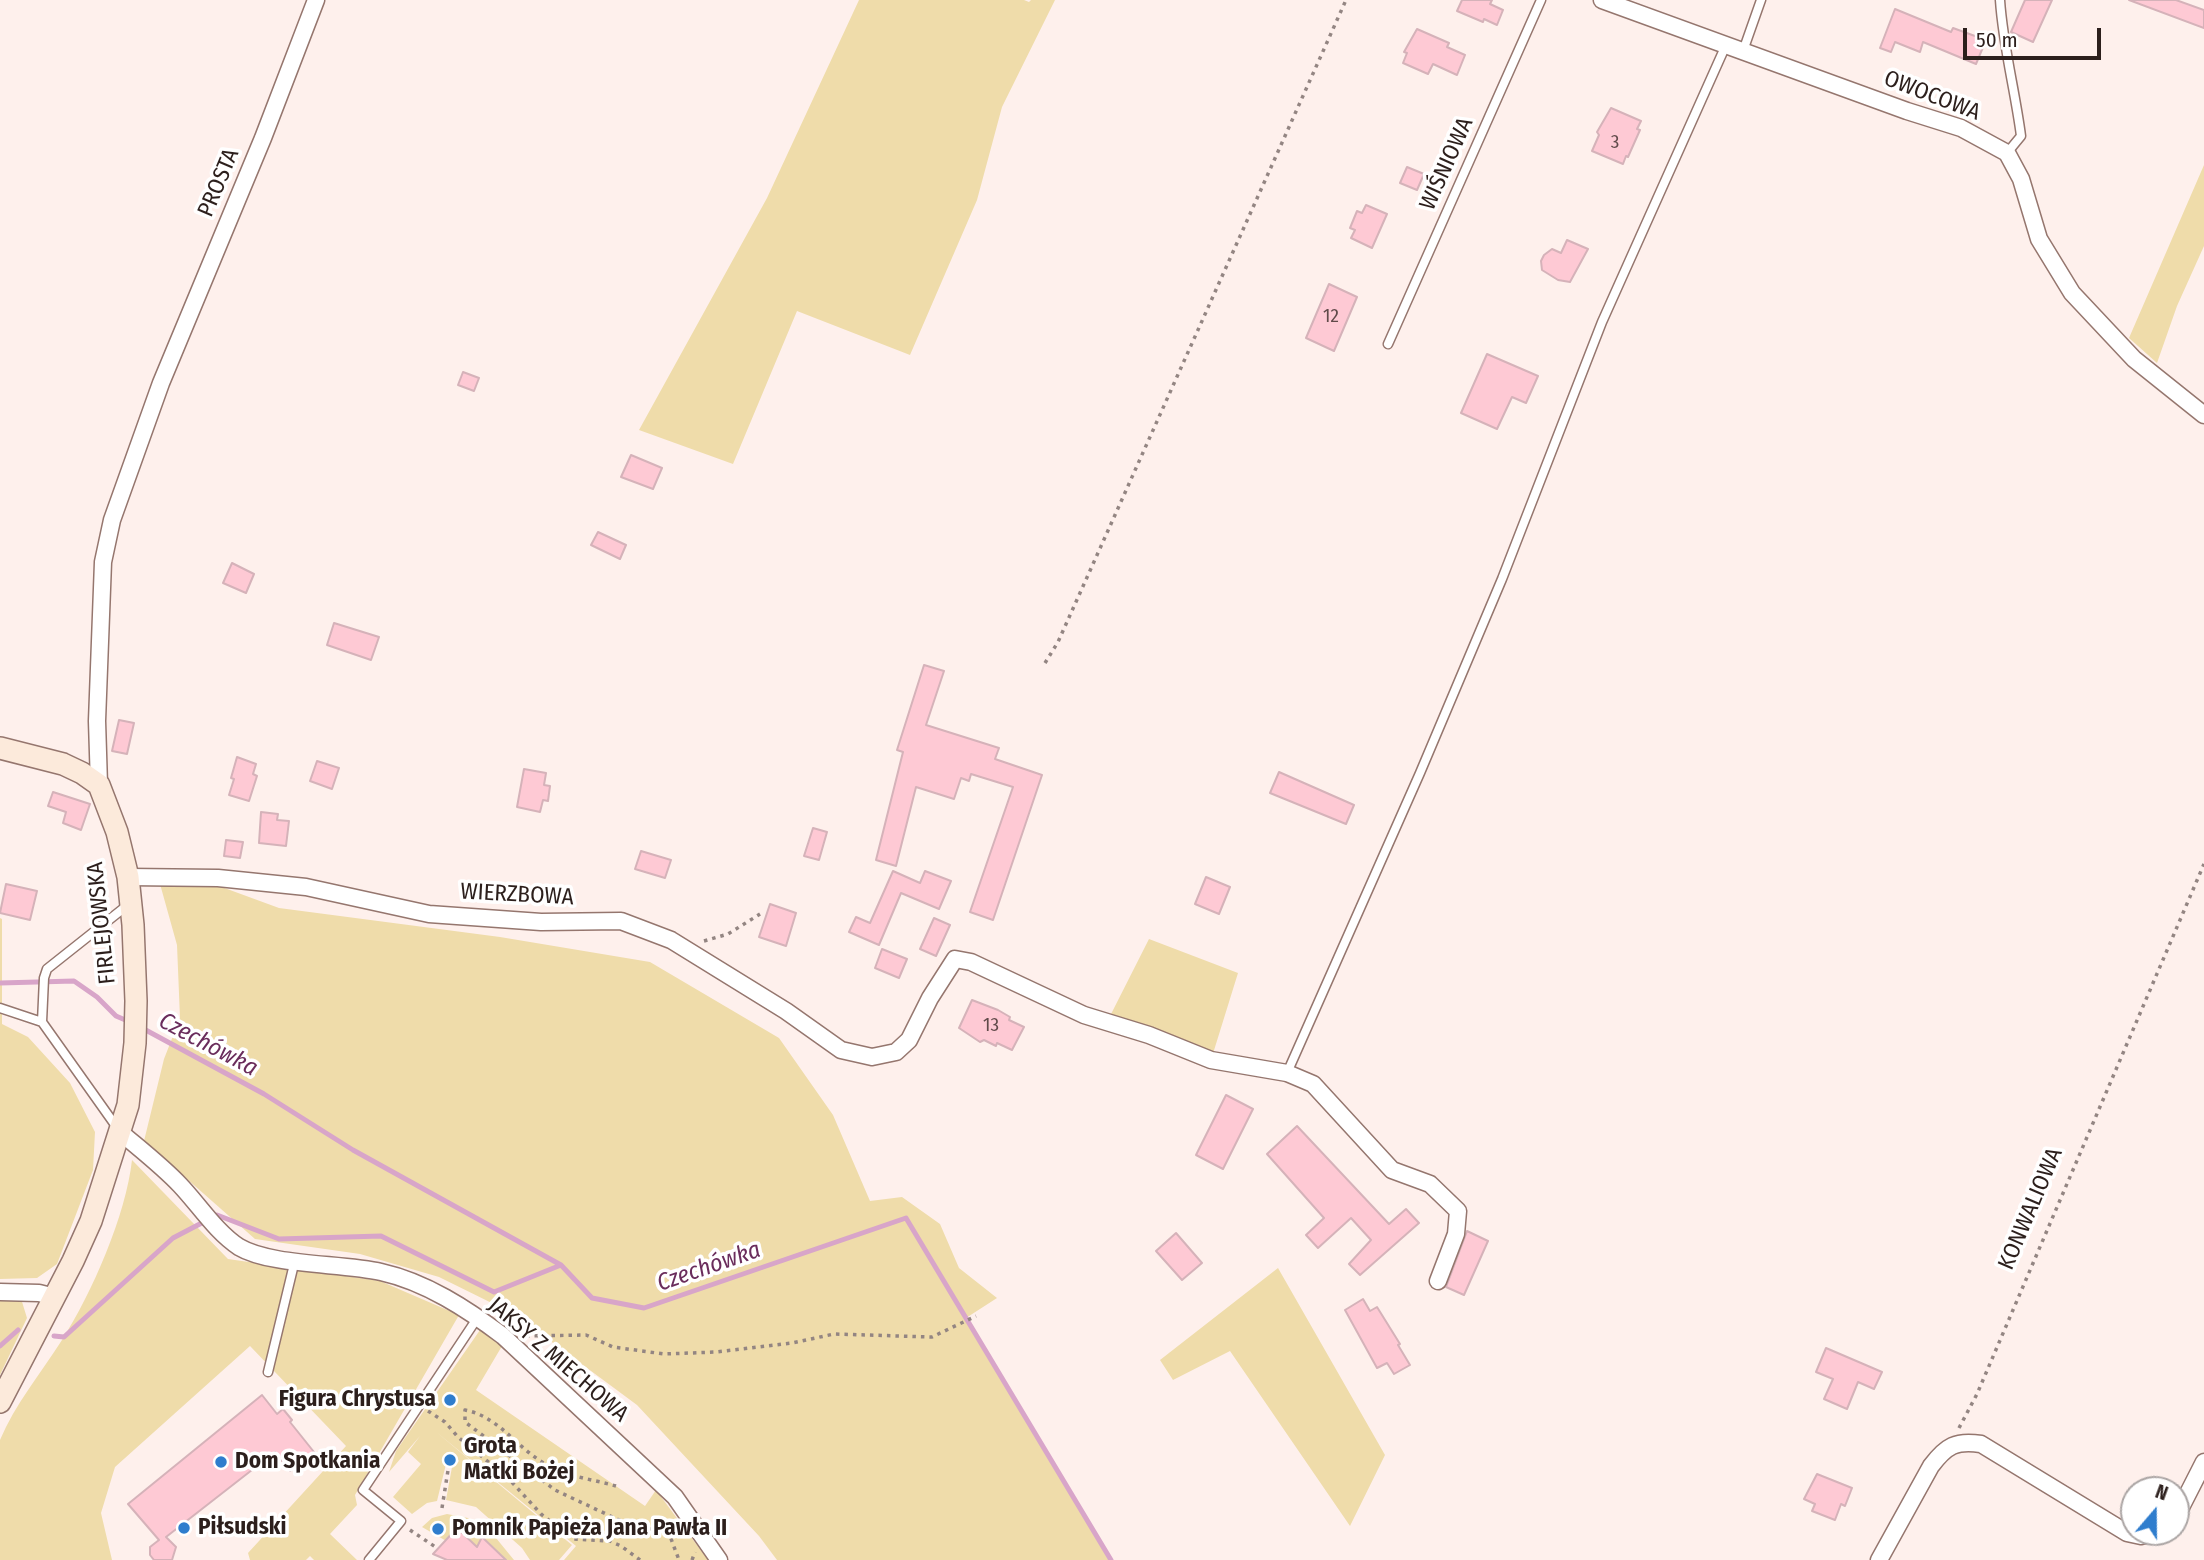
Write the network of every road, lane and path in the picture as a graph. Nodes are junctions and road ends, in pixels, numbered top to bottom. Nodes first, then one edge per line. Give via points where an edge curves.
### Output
1 (316, 0) edge
2 (1346, 0) edge
3 (1541, 0) edge
4 (1602, 0) edge
5 (1761, 0) edge
6 (2000, 0) edge
7 (1726, 45) junction
8 (1744, 51) junction
9 (2007, 153) junction
10 (1388, 344) dead end
11 (160, 383) joint
12 (2204, 415) edge
13 (1045, 663) dead end
14 (0, 748) edge
15 (99, 785) junction
16 (2204, 864) edge
17 (128, 877) junction
18 (130, 903) junction
19 (760, 914) dead end
20 (671, 940) junction
21 (0, 1008) edge
22 (42, 1022) junction
23 (1287, 1073) junction
24 (120, 1132) junction
25 (295, 1260) junction
26 (1438, 1281) dead end
27 (0, 1292) edge
28 (54, 1297) junction
29 (976, 1316) dead end
30 (478, 1317) junction
31 (503, 1336) junction
32 (268, 1373) dead end
33 (0, 1402) edge
34 (416, 1408) junction
35 (1951, 1446) junction
36 (2204, 1462) edge
37 (449, 1464) dead end
38 (616, 1486) dead end
39 (2190, 1490) edge
40 (442, 1508) dead end
41 (401, 1521) junction
42 (2120, 1529) edge
43 (437, 1548) dead end
44 (369, 1560) edge
45 (640, 1560) edge
46 (679, 1560) edge
47 (719, 1560) edge
48 (1879, 1560) edge

1 - 11 street, PROSTA
2 - 13 path
3 - 10 lane, WIŚNIOWA
4 - 7 street, OWOCOWA
5 - 8 lane
6 - 9 lane via 2021,136
7 - 8 street, OWOCOWA
7 - 23 lane via 1602,322 1492,604
8 - 9 street, OWOCOWA via 1961,128
9 - 12 street via 2021,179 2039,239 2072,293 2134,359
11 - 15 street, FIRLEJOWSKA via 115,509 103,562
14 - 15 street via 64,764
15 - 17 street, FIRLEJOWSKA
16 - 35 path, KONWALIOWA
17 - 18 street, FIRLEJOWSKA
17 - 20 street, WIERZBOWA via 218,878 306,887 429,914 541,922 621,921
18 - 22 lane via 47,969
18 - 24 street, FIRLEJOWSKA via 135,1043
19 - 20 path via 728,934 698,943
20 - 23 street, WIERZBOWA via 841,1050 872,1057 896,1052 909,1040 955,959 971,962 1084,1015 1211,1060
21 - 22 lane
22 - 24 lane
23 - 26 street via 1312,1084 1392,1170 1430,1184 1458,1211 1456,1234
24 - 25 street, JAKSY Z MIECHOWA via 239,1246 258,1255
24 - 28 street, FIRLEJOWSKA via 91,1221
25 - 30 street, JAKSY Z MIECHOWA via 381,1272 441,1295
25 - 32 lane
27 - 28 street
28 - 33 street, FIRLEJOWSKA
29 - 31 path via 932,1337 834,1334 792,1343 664,1354 613,1347 586,1335
30 - 31 street, JAKSY Z MIECHOWA
30 - 34 lane
31 - 47 street, JAKSY Z MIECHOWA via 675,1497
34 - 41 lane via 363,1490
34 - 45 path via 432,1411 573,1539 610,1541
35 - 42 street via 1964,1441 1981,1444
35 - 48 street via 1931,1466
36 - 39 street
37 - 40 path
38 - 46 path via 556,1470 490,1418 465,1410 465,1422 555,1490 638,1529 656,1529 670,1536
41 - 43 path
41 - 44 lane

